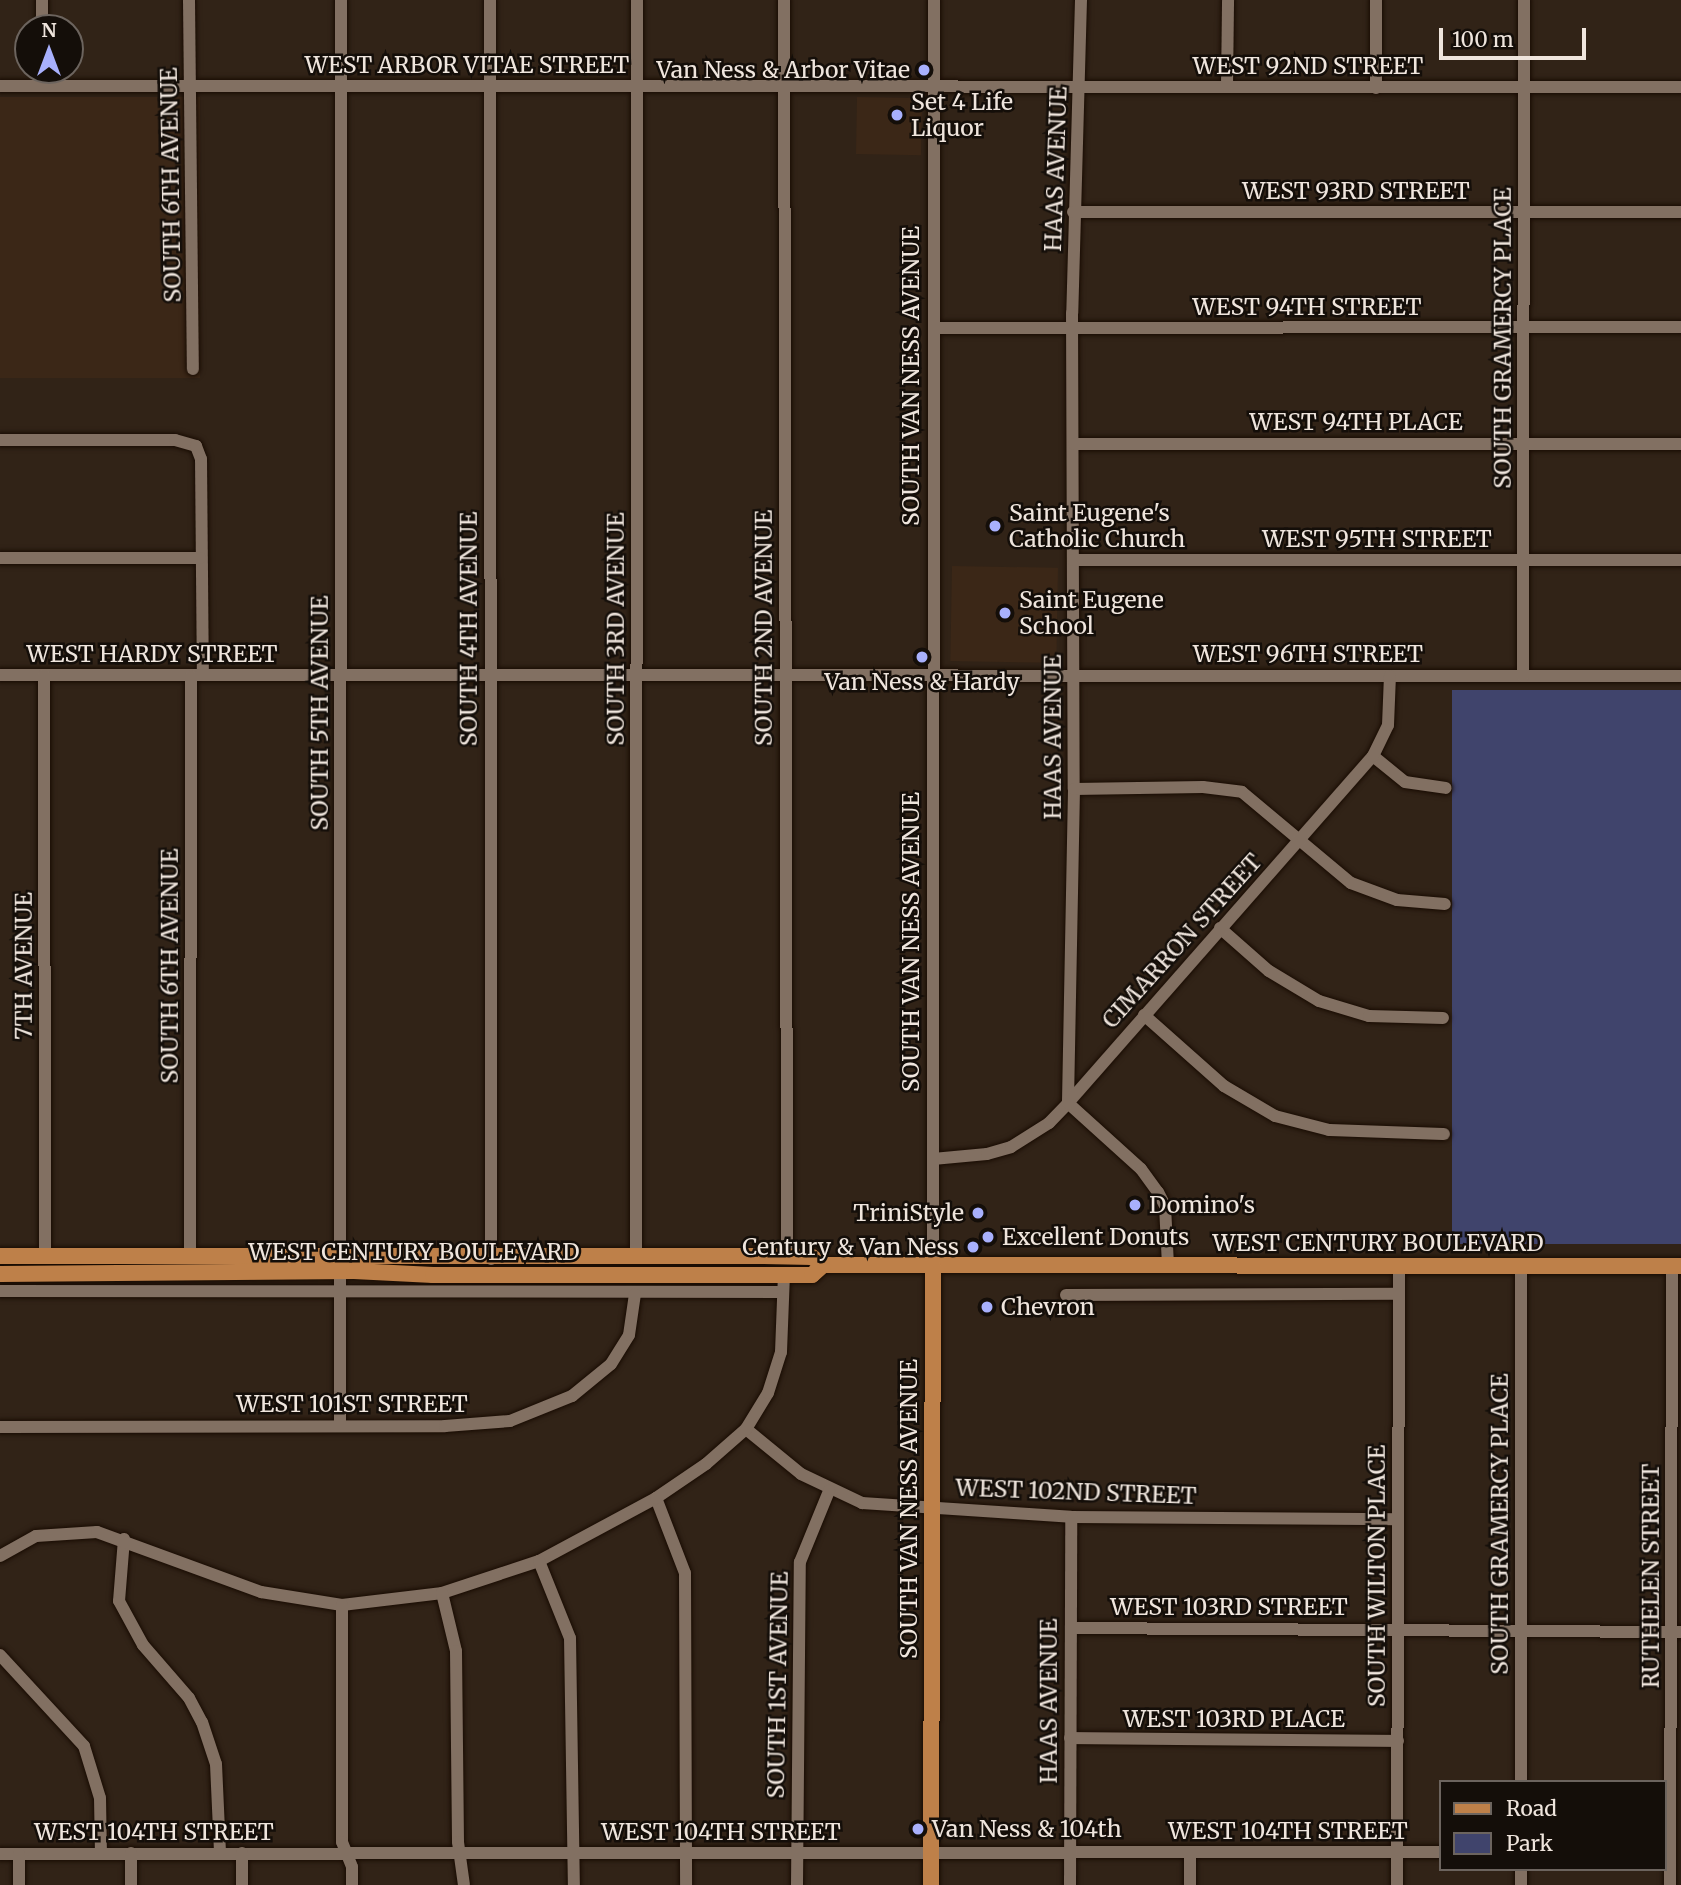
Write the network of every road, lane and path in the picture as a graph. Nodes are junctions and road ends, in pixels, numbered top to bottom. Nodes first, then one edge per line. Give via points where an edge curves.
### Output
1 (189, 0) edge
2 (341, 0) edge
3 (491, 0) edge
4 (637, 0) edge
5 (784, 0) edge
6 (934, 0) edge
7 (1081, 0) edge
8 (1228, 0) edge
9 (1376, 0) edge
10 (1524, 0) edge
11 (0, 86) edge
12 (42, 86) joint
13 (190, 86) junction
14 (341, 86) junction
15 (490, 86) junction
16 (637, 86) junction
17 (784, 86) junction
18 (934, 86) junction
19 (1081, 86) junction
20 (1227, 86) junction
21 (1524, 87) junction
22 (1681, 87) edge
23 (1376, 88) junction
24 (1073, 212) junction
25 (1524, 212) junction
26 (1681, 212) edge
27 (1524, 326) junction
28 (1681, 327) edge
29 (934, 328) junction
30 (1072, 329) junction
31 (193, 369) dead end
32 (0, 440) edge
33 (1524, 443) junction
34 (1074, 444) junction
35 (1681, 444) edge
36 (0, 558) edge
37 (200, 558) junction
38 (1524, 559) junction
39 (1073, 560) junction
40 (1681, 560) edge
41 (490, 673) junction
42 (638, 674) junction
43 (785, 674) junction
44 (934, 674) junction
45 (1074, 674) junction
46 (0, 675) edge
47 (44, 675) junction
48 (341, 675) junction
49 (197, 676) junction
50 (1390, 676) junction
51 (1523, 676) junction
52 (1681, 676) edge
53 (1373, 756) junction
54 (1446, 788) dead end
55 (1074, 789) junction
56 (1301, 841) junction
57 (1445, 904) dead end
58 (1220, 928) junction
59 (1144, 1015) junction
60 (1443, 1018) dead end
61 (1068, 1103) junction
62 (1444, 1134) dead end
63 (933, 1159) junction
64 (0, 1256) edge
65 (46, 1256) junction
66 (190, 1256) junction
67 (787, 1257) junction
68 (636, 1258) junction
69 (491, 1259) junction
70 (341, 1265) junction
71 (823, 1265) junction
72 (933, 1265) junction
73 (1168, 1266) junction
74 (1399, 1266) junction
75 (1521, 1266) junction
76 (1676, 1266) edge
77 (0, 1274) edge
78 (784, 1275) junction
79 (0, 1291) edge
80 (783, 1292) junction
81 (340, 1293) junction
82 (635, 1294) junction
83 (1399, 1294) junction
84 (1066, 1295) dead end
85 (340, 1426) junction
86 (0, 1427) edge
87 (746, 1429) junction
88 (829, 1491) junction
89 (656, 1498) junction
90 (932, 1508) junction
91 (1071, 1517) junction
92 (1398, 1519) junction
93 (124, 1539) junction
94 (0, 1556) edge
95 (539, 1560) junction
96 (442, 1593) junction
97 (342, 1605) junction
98 (1071, 1628) junction
99 (1398, 1628) junction
100 (1521, 1628) junction
101 (1677, 1632) edge
102 (0, 1655) edge
103 (1070, 1738) junction
104 (1398, 1741) junction
105 (1521, 1780) edge
106 (931, 1852) junction
107 (1070, 1852) junction
108 (1190, 1852) junction
109 (1397, 1852) junction
110 (1440, 1852) edge
111 (101, 1853) junction
112 (131, 1853) junction
113 (220, 1853) junction
114 (242, 1853) junction
115 (574, 1853) junction
116 (686, 1853) junction
117 (797, 1853) junction
118 (0, 1854) edge
119 (19, 1854) junction
120 (345, 1854) junction
121 (461, 1854) junction
122 (1672, 1854) edge
123 (19, 1885) edge
124 (131, 1885) edge
125 (242, 1885) edge
126 (352, 1885) edge
127 (464, 1885) edge
128 (574, 1885) edge
129 (686, 1885) edge
130 (797, 1885) edge
131 (931, 1885) edge
132 (1070, 1885) edge
133 (1190, 1885) edge
134 (1397, 1885) edge
135 (1670, 1885) edge

1 - 13 street, SOUTH 6TH AVENUE
2 - 14 street, SOUTH 5TH AVENUE
3 - 15 street, SOUTH 4TH AVENUE
4 - 16 street, SOUTH 3RD AVENUE
5 - 17 street, SOUTH 2ND AVENUE
6 - 18 street, SOUTH VAN NESS AVENUE
7 - 19 street, HAAS AVENUE
8 - 20 street
9 - 23 street
10 - 21 street, SOUTH GRAMERCY PLACE
11 - 12 street, WEST ARBOR VITAE STREET
12 - 13 street, WEST ARBOR VITAE STREET
13 - 14 street, WEST ARBOR VITAE STREET
13 - 31 street, SOUTH 6TH AVENUE
14 - 15 street, WEST ARBOR VITAE STREET
14 - 48 street, SOUTH 5TH AVENUE
15 - 16 street, WEST ARBOR VITAE STREET
15 - 41 street, SOUTH 4TH AVENUE
16 - 17 street, WEST ARBOR VITAE STREET
16 - 42 street, SOUTH 3RD AVENUE
17 - 18 street, WEST ARBOR VITAE STREET
17 - 43 street, SOUTH 2ND AVENUE
18 - 19 street, WEST 92ND STREET
18 - 29 street, SOUTH VAN NESS AVENUE
19 - 20 street, WEST 92ND STREET
19 - 24 street, HAAS AVENUE
20 - 23 street, WEST 92ND STREET
21 - 22 street, WEST 92ND STREET
21 - 23 street, WEST 92ND STREET
21 - 25 street, SOUTH GRAMERCY PLACE
24 - 25 street, WEST 93RD STREET
24 - 30 street, HAAS AVENUE
25 - 26 street, WEST 93RD STREET
25 - 27 street, SOUTH GRAMERCY PLACE
27 - 28 street, WEST 94TH STREET
27 - 30 street, WEST 94TH STREET
27 - 33 street, SOUTH GRAMERCY PLACE
29 - 30 street, WEST 94TH STREET
29 - 44 street, SOUTH VAN NESS AVENUE
30 - 34 street, HAAS AVENUE
32 - 37 street, SOUTH 6TH AVENUE via 175,440 196,446 201,458
33 - 34 street, WEST 94TH PLACE
33 - 35 street, WEST 94TH PLACE
33 - 38 street, SOUTH GRAMERCY PLACE
34 - 39 street, HAAS AVENUE
36 - 37 street
37 - 49 street, SOUTH 6TH AVENUE
38 - 39 street, WEST 95TH STREET
38 - 40 street, WEST 95TH STREET
38 - 51 street, SOUTH GRAMERCY PLACE
39 - 45 street, HAAS AVENUE
41 - 42 street, WEST HARDY STREET
41 - 48 street, WEST HARDY STREET
41 - 69 street, SOUTH 4TH AVENUE
42 - 43 street, WEST HARDY STREET
42 - 68 street, SOUTH 3RD AVENUE
43 - 44 street, WEST HARDY STREET
43 - 67 street, SOUTH 2ND AVENUE
44 - 45 street, WEST 96TH STREET
44 - 63 street, SOUTH VAN NESS AVENUE
45 - 50 street, WEST 96TH STREET
45 - 55 street, HAAS AVENUE
46 - 47 street, WEST HARDY STREET
47 - 49 street, WEST HARDY STREET
47 - 65 street, 7TH AVENUE
48 - 49 street, WEST HARDY STREET
48 - 70 street, SOUTH 5TH AVENUE
49 - 66 street, SOUTH 6TH AVENUE
50 - 51 street, WEST 96TH STREET
50 - 53 street, CIMARRON STREET via 1388,724
51 - 52 street, WEST 96TH STREET
53 - 54 street via 1405,782
53 - 56 street, CIMARRON STREET
55 - 56 street via 1225,788 1257,803
55 - 61 street, HAAS AVENUE
56 - 57 street via 1331,869 1373,893
56 - 58 street, CIMARRON STREET
58 - 59 street, CIMARRON STREET
58 - 60 street via 1269,971 1319,1002 1369,1016
59 - 61 street, CIMARRON STREET
59 - 62 street via 1224,1086 1275,1116 1329,1130
61 - 63 street, CIMARRON STREET via 1049,1123 1011,1147
61 - 73 street via 1141,1169 1158,1192 1165,1206
63 - 72 street, SOUTH VAN NESS AVENUE
64 - 65 main road, WEST CENTURY BOULEVARD
65 - 66 main road, WEST CENTURY BOULEVARD
66 - 70 main road, WEST CENTURY BOULEVARD
67 - 68 main road, WEST CENTURY BOULEVARD
67 - 71 main road, WEST CENTURY BOULEVARD via 812,1257
68 - 69 main road, WEST CENTURY BOULEVARD
69 - 70 main road, WEST CENTURY BOULEVARD
70 - 77 main road, WEST CENTURY BOULEVARD
70 - 78 main road, WEST CENTURY BOULEVARD
70 - 81 street, SOUTH 5TH AVENUE
71 - 72 main road, WEST CENTURY BOULEVARD
71 - 78 main road, WEST CENTURY BOULEVARD via 812,1275
72 - 73 main road, WEST CENTURY BOULEVARD
72 - 90 main road, SOUTH VAN NESS AVENUE
73 - 74 main road, WEST CENTURY BOULEVARD
74 - 75 main road, WEST CENTURY BOULEVARD
74 - 83 street, SOUTH WILTON PLACE
75 - 76 main road, WEST CENTURY BOULEVARD
75 - 100 street, SOUTH GRAMERCY PLACE
76 - 101 street, RUTHELEN STREET
78 - 80 street
79 - 81 street, WEST CENTURY BOULEVARD via 327,1289
80 - 82 street, WEST CENTURY BOULEVARD
80 - 87 street via 781,1352 768,1393
81 - 82 street, WEST CENTURY BOULEVARD
81 - 85 street, SOUTH 5TH AVENUE
82 - 85 street, WEST 101ST STREET via 622,1350 590,1383 540,1411 480,1425
83 - 84 street
83 - 92 street, SOUTH WILTON PLACE
85 - 86 street, WEST 101ST STREET
87 - 88 street, WEST 102ND STREET
87 - 89 street
88 - 90 street, WEST 102ND STREET via 862,1503
88 - 117 street, SOUTH 1ST AVENUE via 800,1562
89 - 95 street
89 - 116 street via 685,1573
90 - 91 street, WEST 102ND STREET
90 - 106 main road, SOUTH VAN NESS AVENUE
91 - 92 street, WEST 102ND STREET
91 - 98 street, HAAS AVENUE
92 - 99 street, SOUTH WILTON PLACE
93 - 94 street via 83,1531 48,1533 25,1539
93 - 97 street via 261,1592
93 - 113 street via 119,1601 143,1645 189,1698 202,1722 216,1763
95 - 96 street
95 - 115 street via 570,1637 570,1840
96 - 97 street
96 - 121 street via 456,1651
97 - 120 street
98 - 99 street, WEST 103RD STREET
98 - 103 street, HAAS AVENUE
99 - 100 street, WEST 103RD STREET
99 - 104 street, SOUTH WILTON PLACE
100 - 101 street, WEST 103RD STREET
100 - 105 street, SOUTH GRAMERCY PLACE
101 - 122 street, RUTHELEN STREET
102 - 111 street via 84,1746 100,1798
103 - 104 street, WEST 103RD PLACE
103 - 107 street, HAAS AVENUE
104 - 109 street, SOUTH WILTON PLACE
106 - 107 street, WEST 104TH STREET
106 - 117 street, WEST 104TH STREET
106 - 131 main road, SOUTH VAN NESS AVENUE
107 - 108 street, WEST 104TH STREET
107 - 132 street, HAAS AVENUE
108 - 109 street, WEST 104TH STREET
108 - 133 street
109 - 110 street, WEST 104TH STREET
109 - 134 street, SOUTH WILTON PLACE
111 - 112 street, WEST 104TH STREET
111 - 119 street, WEST 104TH STREET
112 - 113 street, WEST 104TH STREET
112 - 124 street
113 - 114 street, WEST 104TH STREET
114 - 120 street, WEST 104TH STREET
114 - 125 street
115 - 116 street, WEST 104TH STREET
115 - 121 street, WEST 104TH STREET
115 - 128 street
116 - 117 street, WEST 104TH STREET
116 - 129 street
117 - 130 street, SOUTH 1ST AVENUE
118 - 119 street, WEST 104TH STREET
119 - 123 street
120 - 121 street, WEST 104TH STREET
120 - 126 street via 352,1867
121 - 127 street
122 - 135 street, RUTHELEN STREET

